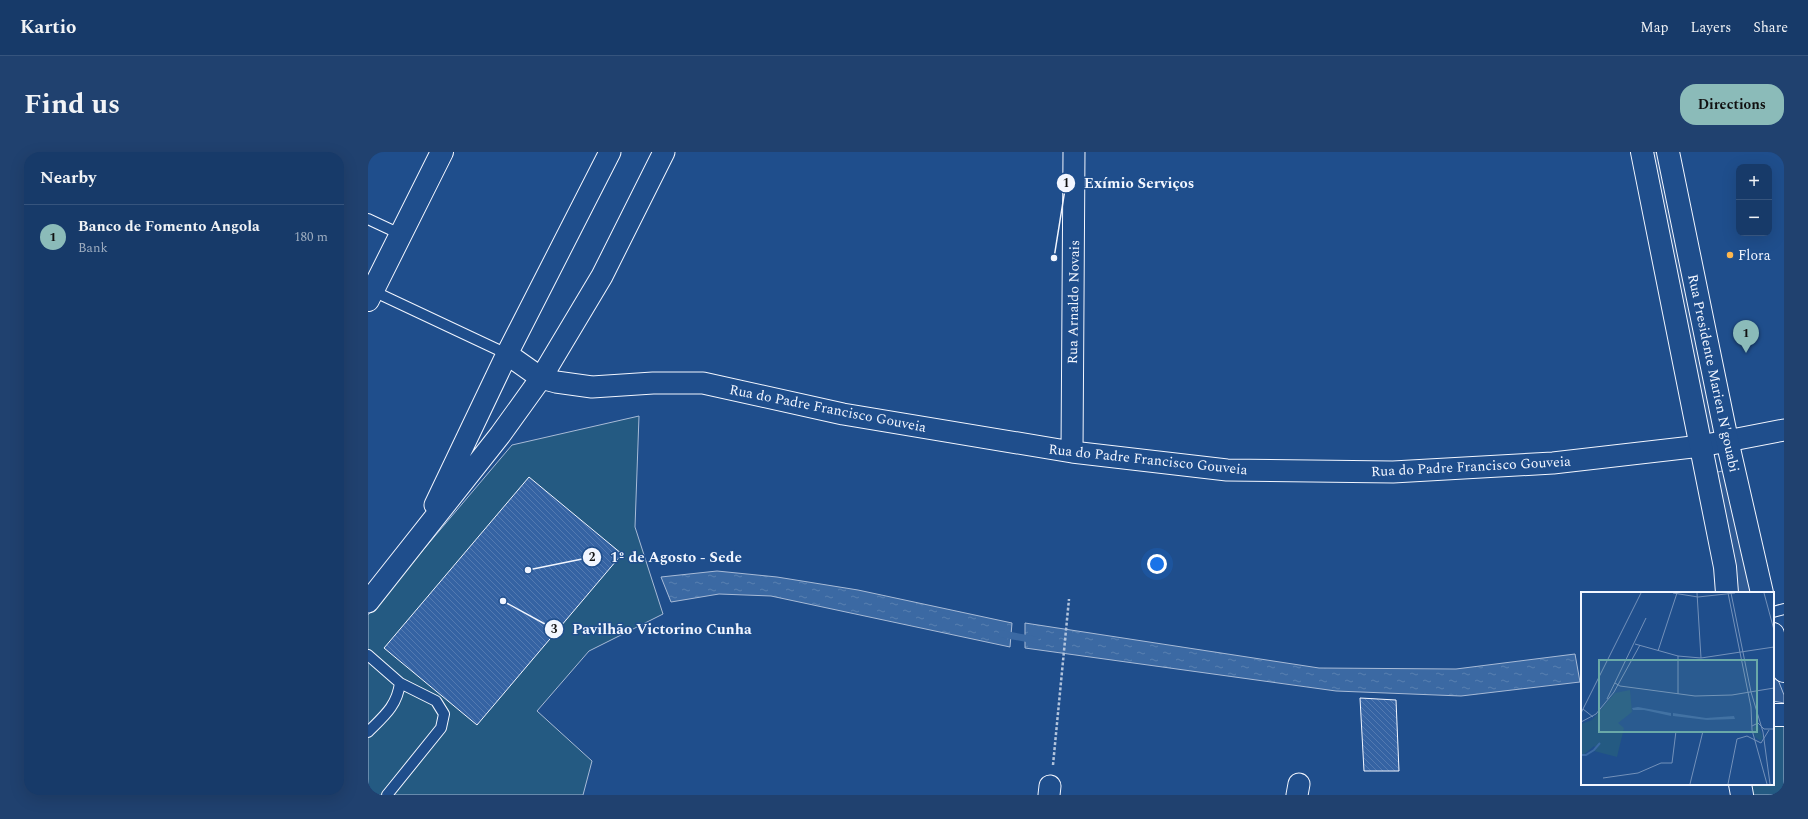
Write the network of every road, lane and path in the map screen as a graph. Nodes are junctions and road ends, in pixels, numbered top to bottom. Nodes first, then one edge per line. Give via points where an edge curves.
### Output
1 (442, 152) edge
2 (610, 152) edge
3 (664, 152) edge
4 (1074, 152) edge
5 (1642, 152) edge
6 (1668, 152) edge
7 (368, 219) edge
8 (400, 234) junction
9 (371, 295) edge
10 (507, 354) junction
11 (541, 378) junction
12 (1784, 430) edge
13 (1727, 440) junction
14 (1701, 446) junction
15 (1072, 452) junction
16 (417, 542) junction
17 (1727, 592) edge
18 (1762, 592) edge
19 (1069, 599) dead end
20 (368, 602) edge
21 (1784, 609) edge
22 (1774, 612) edge
23 (1774, 637) edge
24 (368, 655) edge
25 (1784, 671) edge
26 (400, 683) junction
27 (368, 732) edge
28 (1740, 785) edge
29 (1050, 791) edge
30 (387, 795) edge
31 (1742, 795) edge

1 - 8 street
2 - 10 street
3 - 11 street via 602,276
4 - 15 street, Rua Arnaldo Novais
5 - 14 street, Rua Presidente Marien N'gouabi
6 - 13 street, Rua Presidente Marien N'gouabi
7 - 8 lane
8 - 9 street
9 - 10 lane
10 - 11 street, Rua do Padre Francisco Gouveia
10 - 16 street
11 - 15 street, Rua do Padre Francisco Gouveia via 592,387 641,383 702,383 843,414
11 - 16 street
12 - 13 street, Rua do Padre Francisco Gouveia
13 - 14 street, Rua do Padre Francisco Gouveia
13 - 18 street, Rua Presidente Marien N'gouabi
14 - 15 street, Rua do Padre Francisco Gouveia via 1553,463 1393,472 1227,470
14 - 17 street, Rua Presidente Marien N'gouabi via 1725,566
16 - 20 street
19 - 29 path
21 - 22 lane
23 - 25 street
24 - 26 lane
26 - 27 lane via 398,695 391,708
26 - 30 lane via 436,701 444,714 441,728
28 - 31 street

